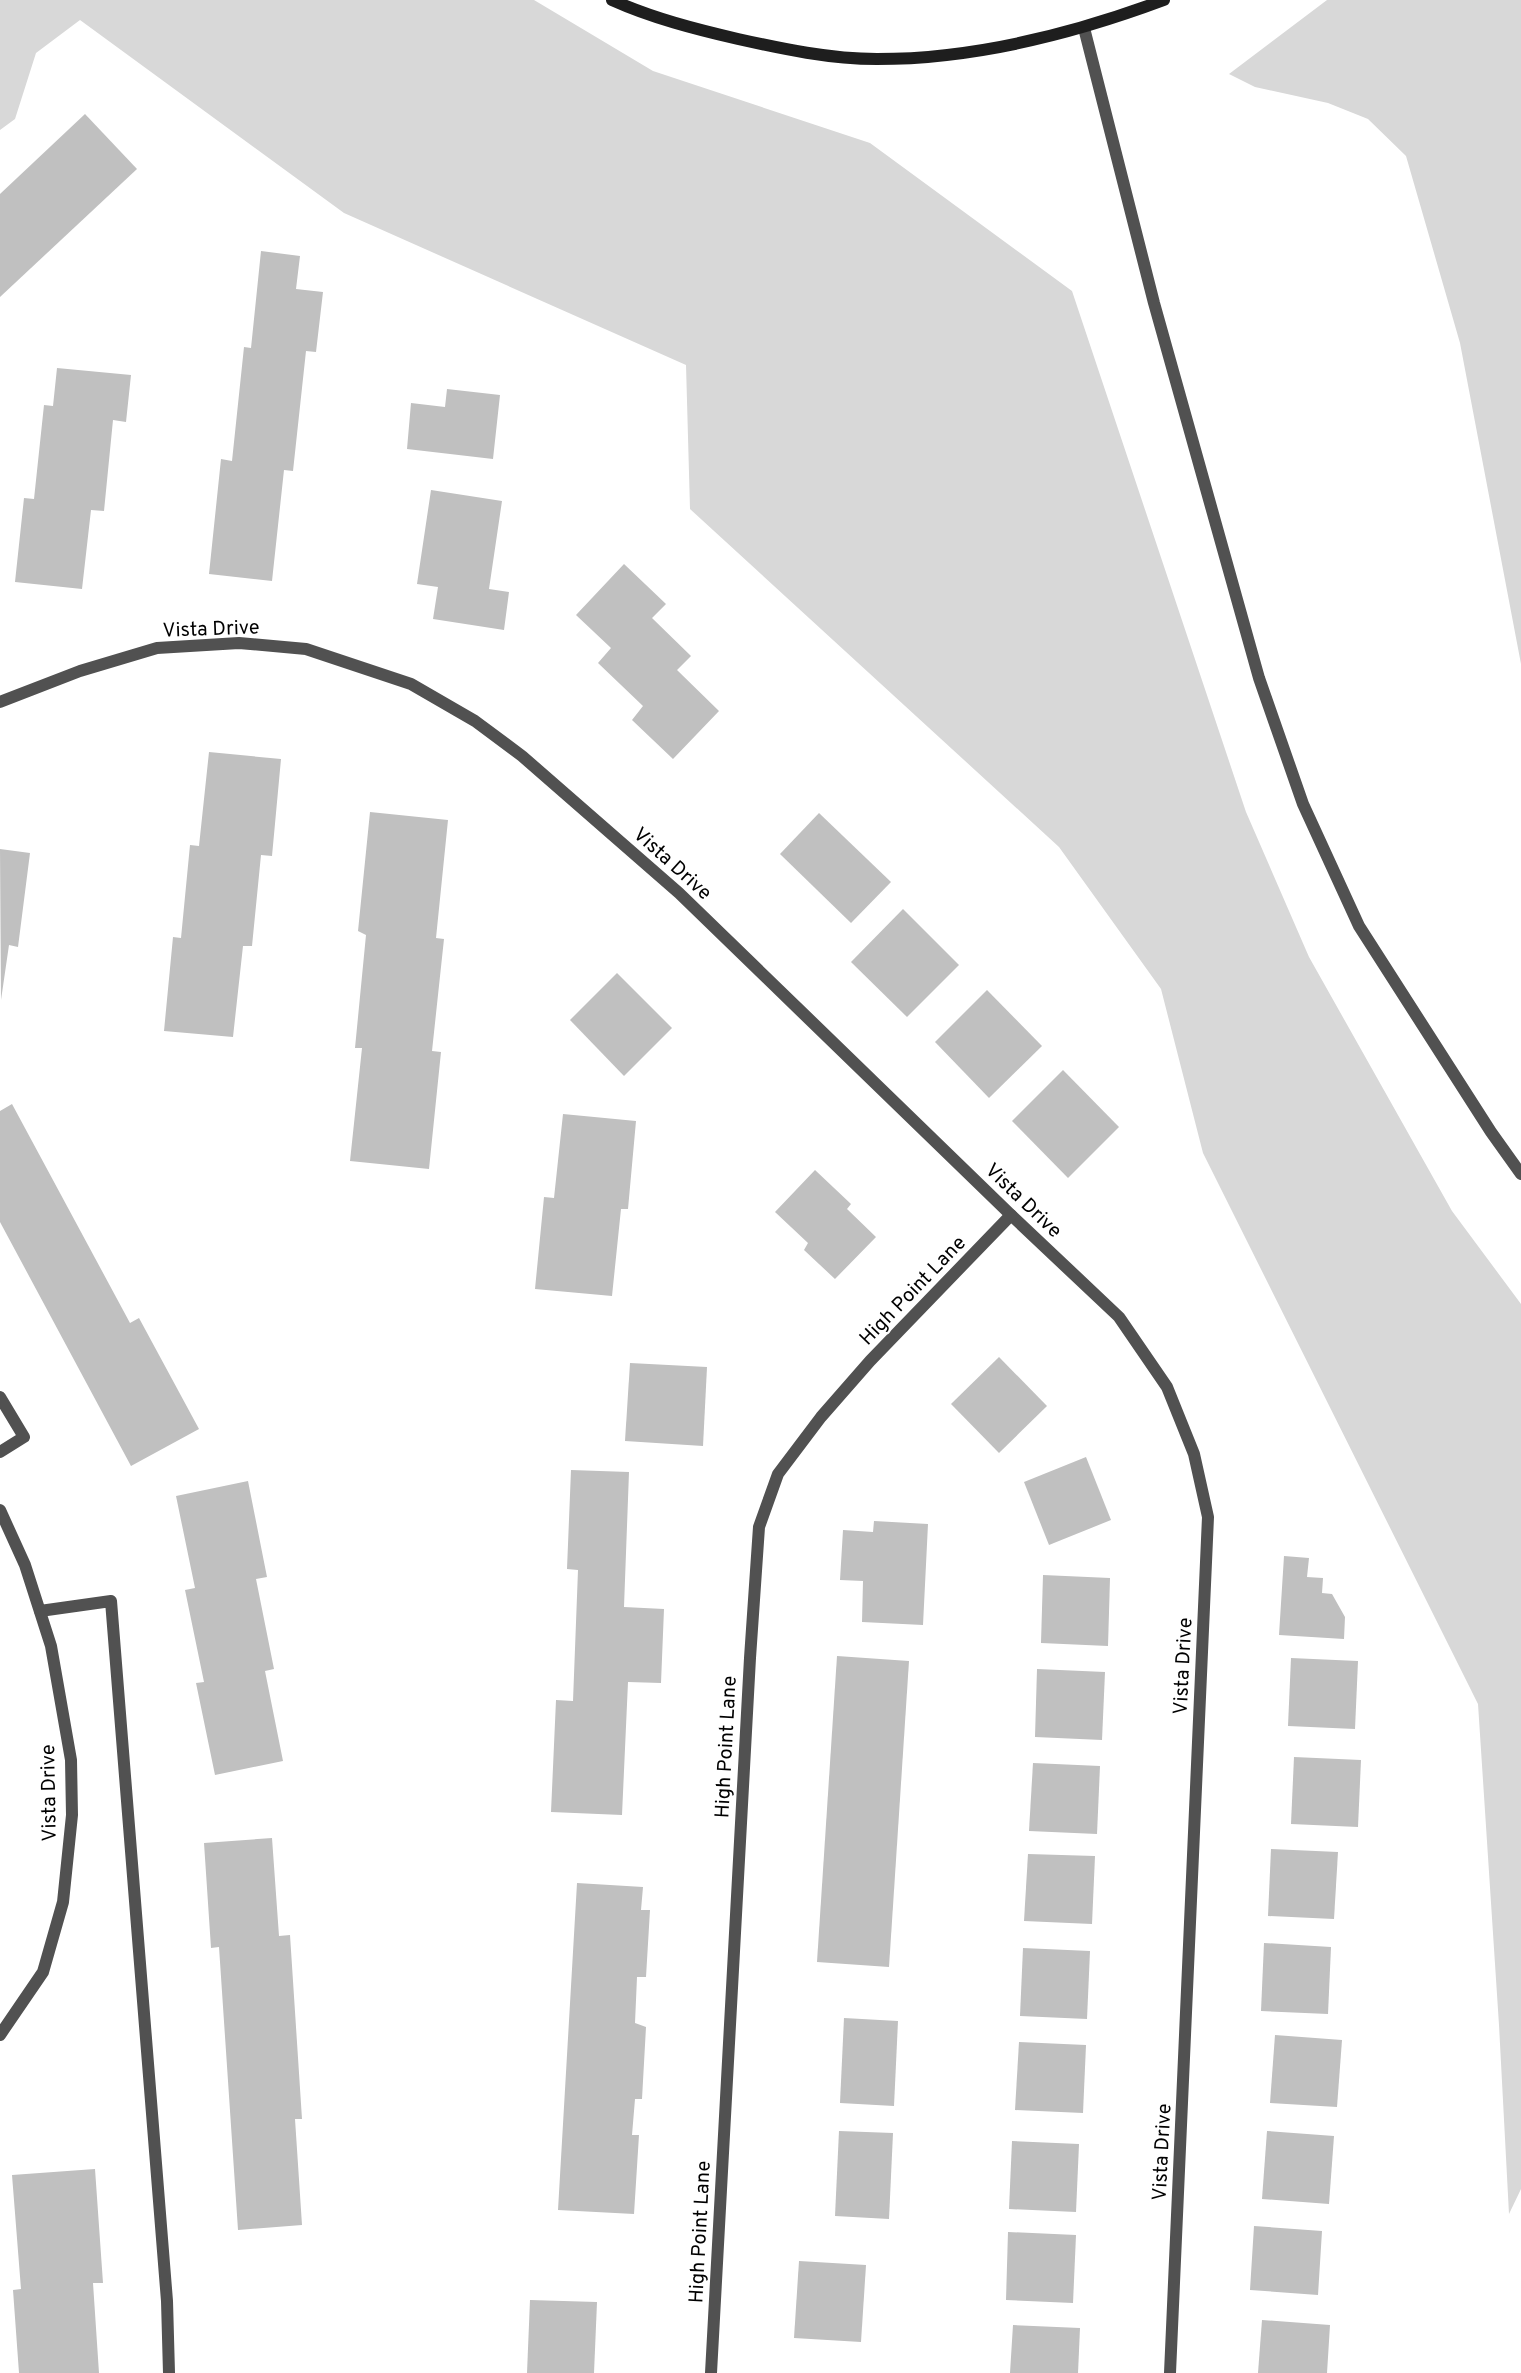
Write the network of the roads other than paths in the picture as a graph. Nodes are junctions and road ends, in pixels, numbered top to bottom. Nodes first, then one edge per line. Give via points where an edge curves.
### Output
1 (612, 0) edge
2 (1164, 0) edge
3 (1084, 27) junction
4 (0, 702) edge
5 (1521, 1174) edge
6 (1011, 1215) junction
7 (0, 1397) edge
8 (0, 1452) edge
9 (0, 1510) edge
10 (40, 1611) junction
11 (0, 2035) edge
12 (169, 2373) edge
13 (711, 2373) edge
14 (1170, 2373) edge

1 - 3 main road via 700,30 757,43 831,56 876,59 973,51
2 - 3 main road
3 - 5 street via 1163,337 1259,678 1303,804 1359,926
4 - 6 street, Vista Drive via 80,671 157,648 239,643 306,649 411,684 475,721 522,756 679,893
6 - 13 street, High Point Lane via 821,1417 778,1474 759,1527
6 - 14 street, Vista Drive via 1119,1317 1167,1387 1194,1454 1208,1517
7 - 8 street via 24,1437
9 - 10 street, Vista Drive
10 - 11 street, Vista Drive via 51,1646 71,1760 72,1815 63,1902 43,1972
10 - 12 street via 111,1601 167,2301

